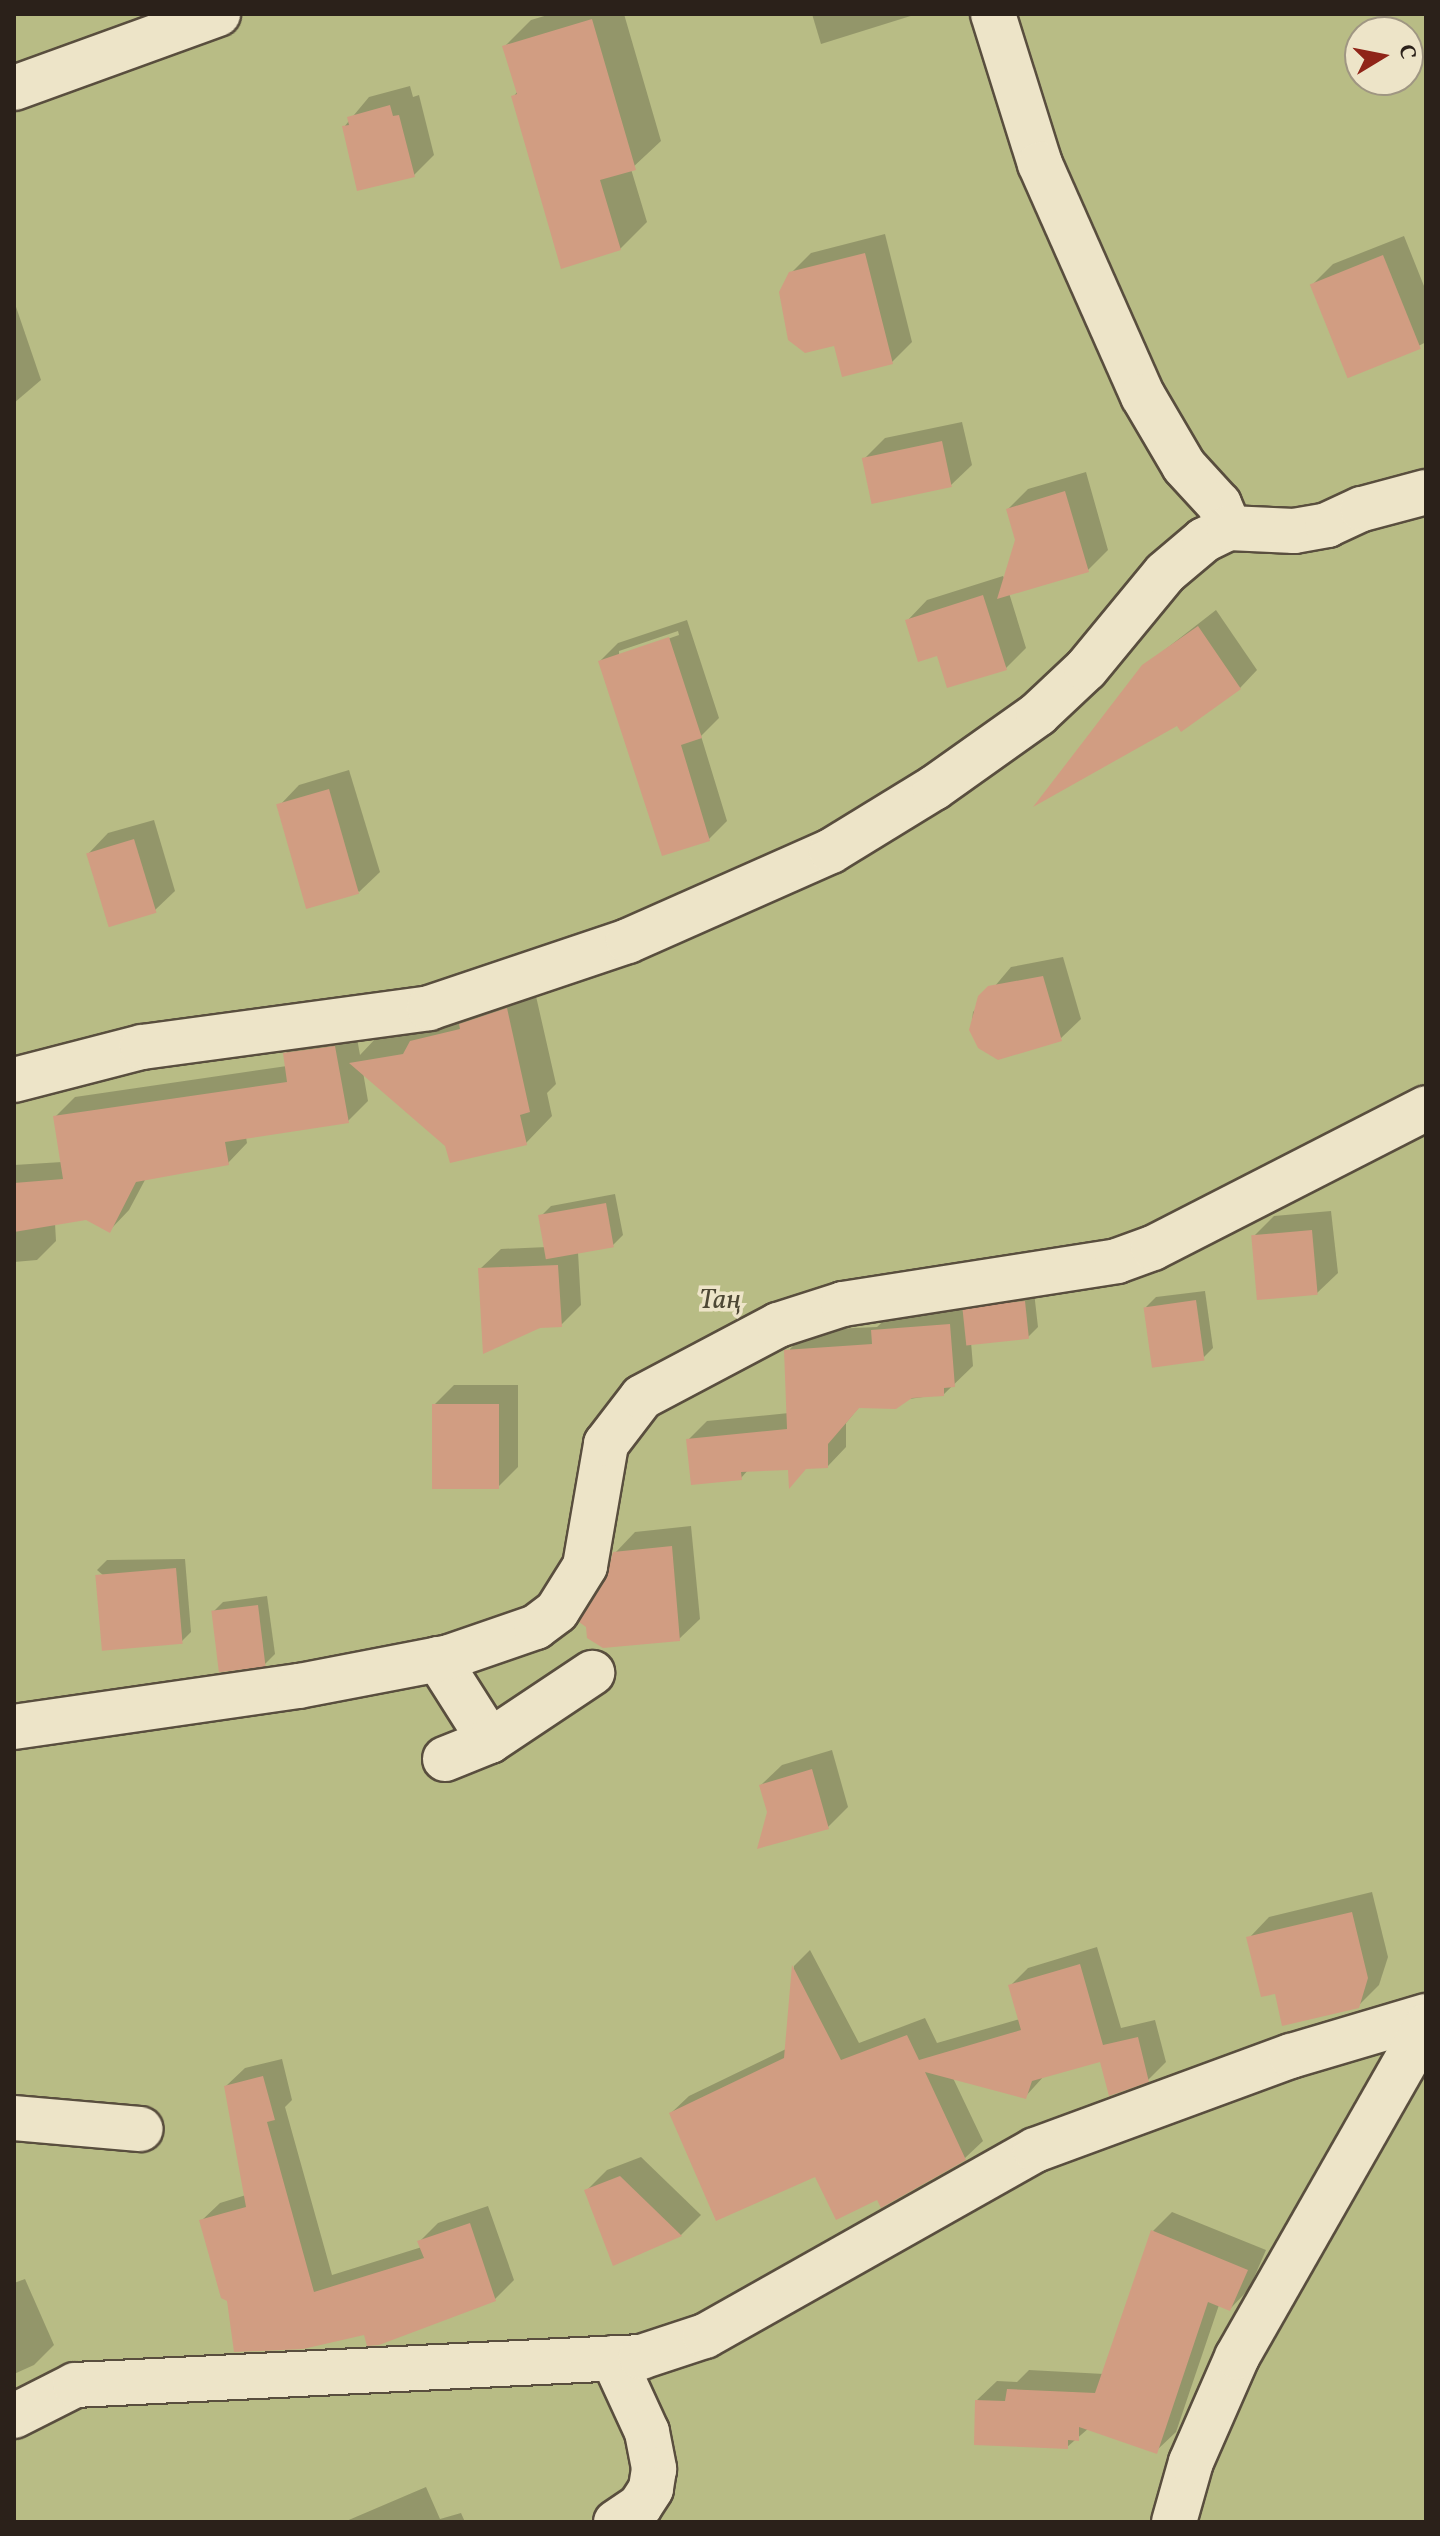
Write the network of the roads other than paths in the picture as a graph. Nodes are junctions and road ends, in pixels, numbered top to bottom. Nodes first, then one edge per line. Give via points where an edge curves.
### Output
1 (218, 14) edge
2 (993, 14) edge
3 (14, 88) edge
4 (1426, 492) edge
5 (1229, 528) junction
6 (14, 1080) edge
7 (1426, 1108) edge
8 (438, 1659) junction
9 (592, 1673) dead end
10 (14, 1727) edge
11 (490, 1741) junction
12 (445, 1759) dead end
13 (1426, 2016) edge
14 (1426, 2026) edge
15 (14, 2118) edge
16 (141, 2129) dead end
17 (613, 2358) junction
18 (14, 2416) edge
19 (616, 2522) edge
20 (1174, 2522) edge

1 - 3 street
2 - 5 street via 1040,164 1143,396 1184,466 1219,504
4 - 5 street via 1362,509 1327,525 1294,531
5 - 6 street via 1204,540 1165,573 1086,669 1038,714 909,804 831,851 739,895 585,957 429,1008 142,1047
7 - 8 street via 1153,1248 1117,1261 843,1304 778,1325 704,1361 642,1397 606,1444 585,1566 557,1611 536,1627
8 - 10 street via 299,1686
8 - 11 street
9 - 11 street
11 - 12 street
13 - 17 street via 1291,2056 1035,2150 705,2336 641,2357
14 - 20 street via 1237,2357 1191,2462
15 - 16 street
17 - 18 street via 75,2385
17 - 19 street via 647,2432 654,2469 651,2489 640,2506

